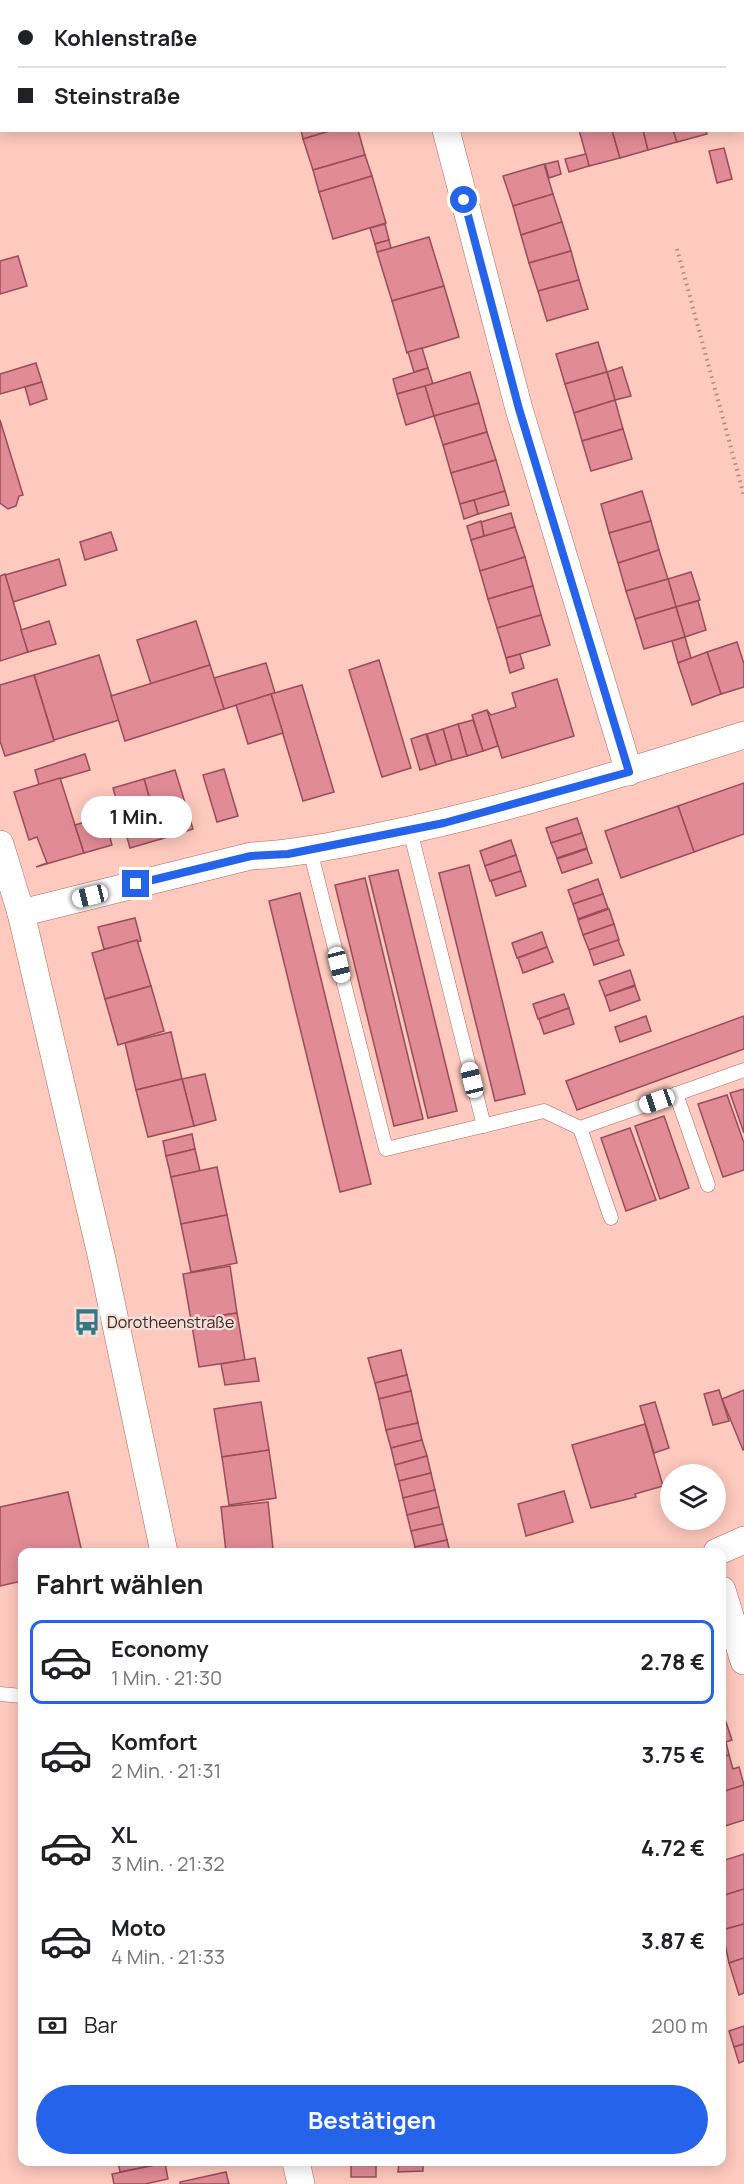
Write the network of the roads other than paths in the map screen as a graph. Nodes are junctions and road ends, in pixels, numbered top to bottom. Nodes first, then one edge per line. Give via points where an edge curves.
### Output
1 (447, 132) edge
2 (744, 735) edge
3 (629, 772) junction
4 (410, 830) junction
5 (0, 844) edge
6 (310, 850) junction
7 (21, 912) junction
8 (744, 1070) edge
9 (676, 1094) junction
10 (484, 1126) junction
11 (580, 1128) junction
12 (708, 1185) dead end
13 (611, 1218) dead end
14 (744, 1540) edge
15 (163, 1548) edge
16 (726, 1548) edge
17 (726, 1603) edge
18 (744, 1661) edge
19 (0, 1694) edge
20 (18, 1695) edge
21 (297, 2166) edge
22 (300, 2184) edge

1 - 3 street via 519,409
2 - 3 street
3 - 4 street
4 - 6 street
4 - 10 lane
5 - 7 street
6 - 7 street via 251,856
6 - 10 lane via 386,1149
7 - 15 street via 102,1259
8 - 9 lane
9 - 11 lane
9 - 12 lane
10 - 11 lane via 544,1111
11 - 13 lane
14 - 16 street
17 - 18 street
19 - 20 lane
21 - 22 street

